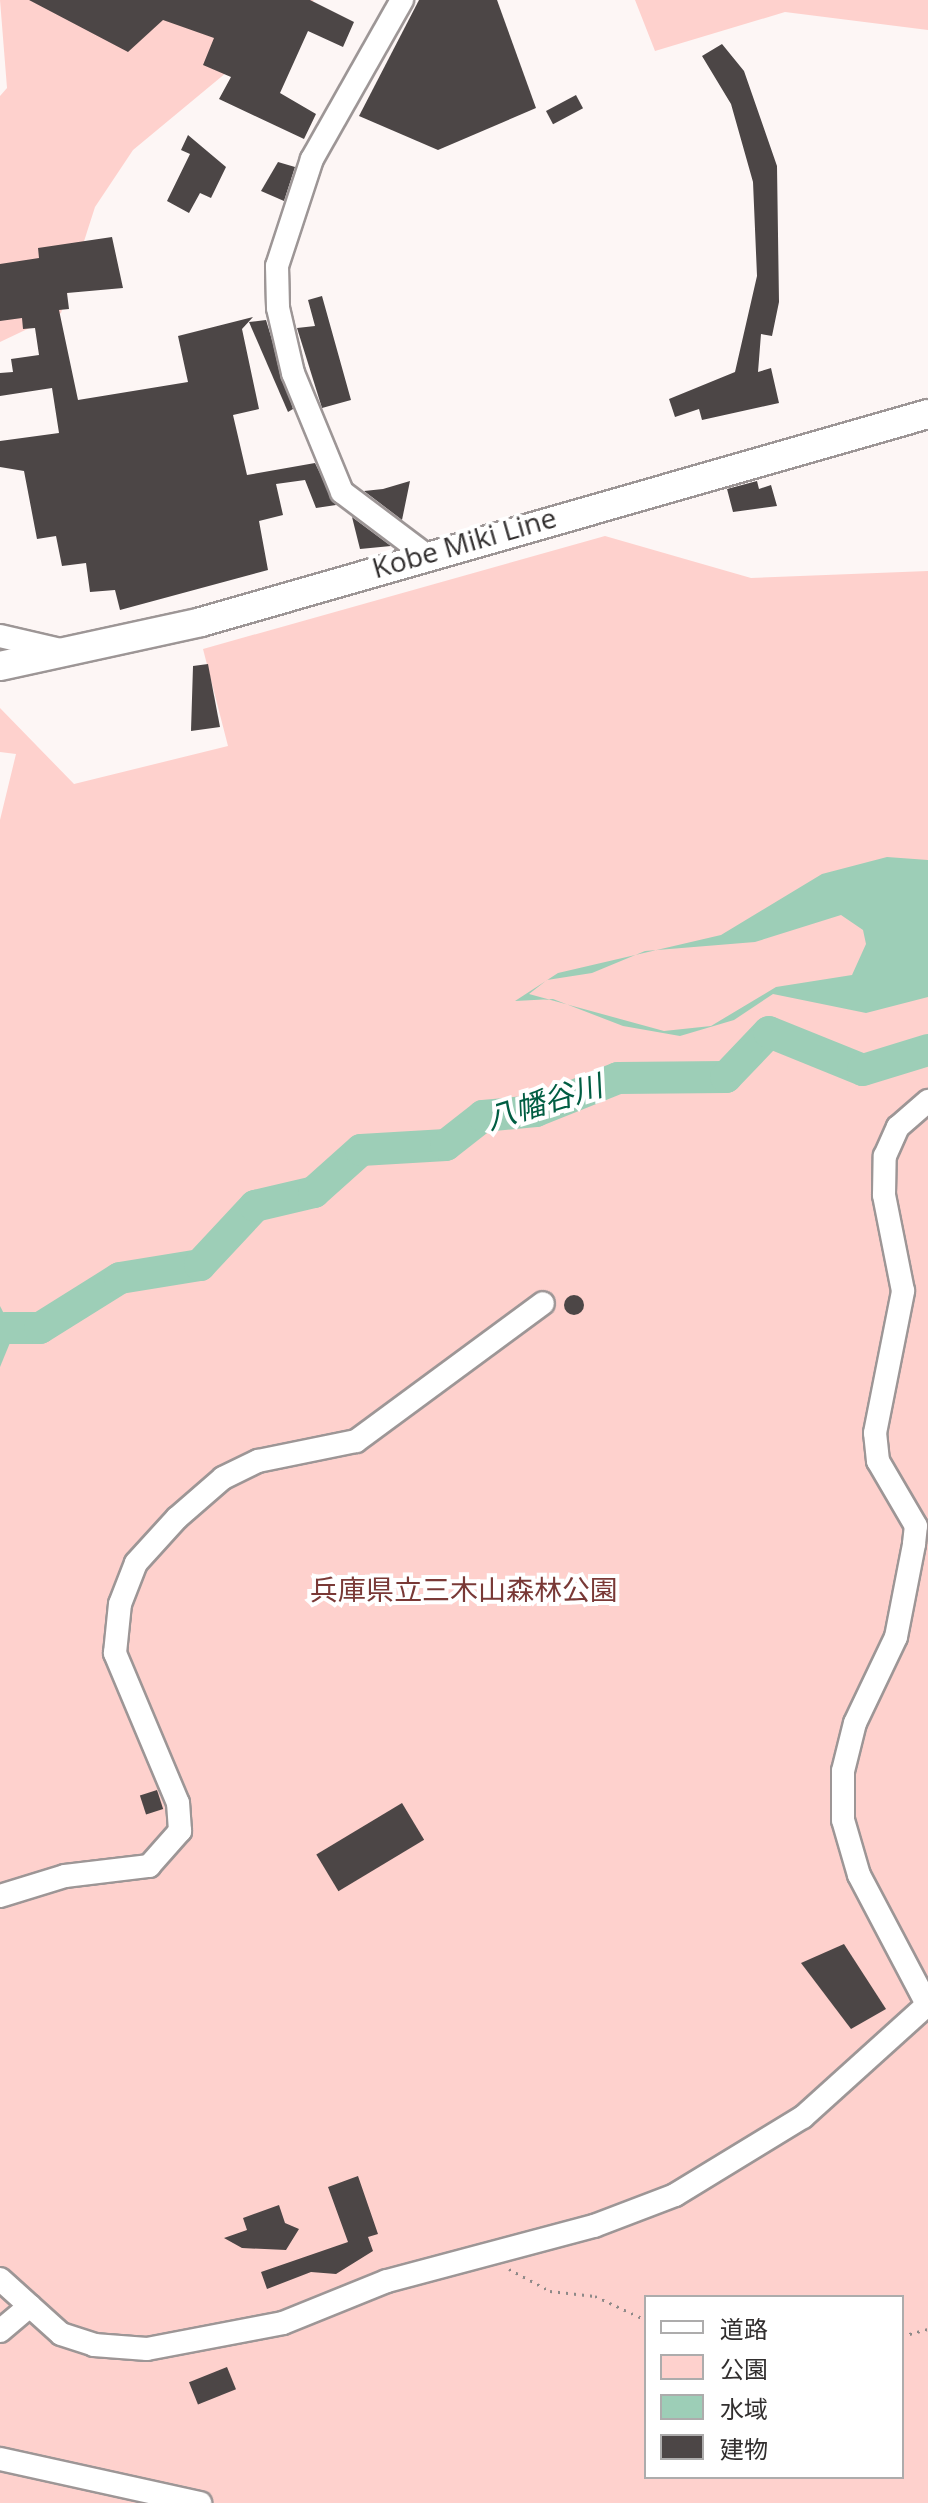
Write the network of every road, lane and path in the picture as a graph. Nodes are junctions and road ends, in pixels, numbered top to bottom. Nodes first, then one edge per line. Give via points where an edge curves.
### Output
1 (402, 0) edge
2 (928, 414) edge
3 (423, 553) junction
4 (0, 636) edge
5 (60, 650) junction
6 (0, 666) edge
7 (928, 1101) edge
8 (543, 1303) dead end
9 (0, 1896) edge
10 (928, 2004) edge
11 (491, 2252) junction
12 (0, 2279) edge
13 (30, 2306) junction
14 (644, 2319) edge
15 (928, 2329) edge
16 (0, 2331) edge
17 (904, 2335) edge
18 (0, 2459) edge
19 (200, 2503) edge

1 - 3 street via 312,159 277,266 278,308 293,373 342,492
2 - 3 main road, Kobe Miki Line
3 - 5 main road, Kobe Miki Line via 201,622
4 - 5 street
5 - 6 main road, Kobe Miki Line
7 - 10 street via 898,1127 885,1156 884,1195 903,1291 875,1433 878,1461 916,1526 914,1544 896,1637 855,1723 843,1771 843,1820 859,1875
8 - 9 street via 356,1441 258,1461 223,1478 177,1518 136,1563 120,1604 115,1653 178,1803 180,1831 149,1866 65,1876
10 - 11 street via 803,2117 726,2170 594,2226
11 - 13 street via 387,2281 283,2323 147,2349 61,2334
11 - 14 path via 498,2263 550,2291 595,2296
12 - 13 street
13 - 16 street
15 - 17 path
18 - 19 street

